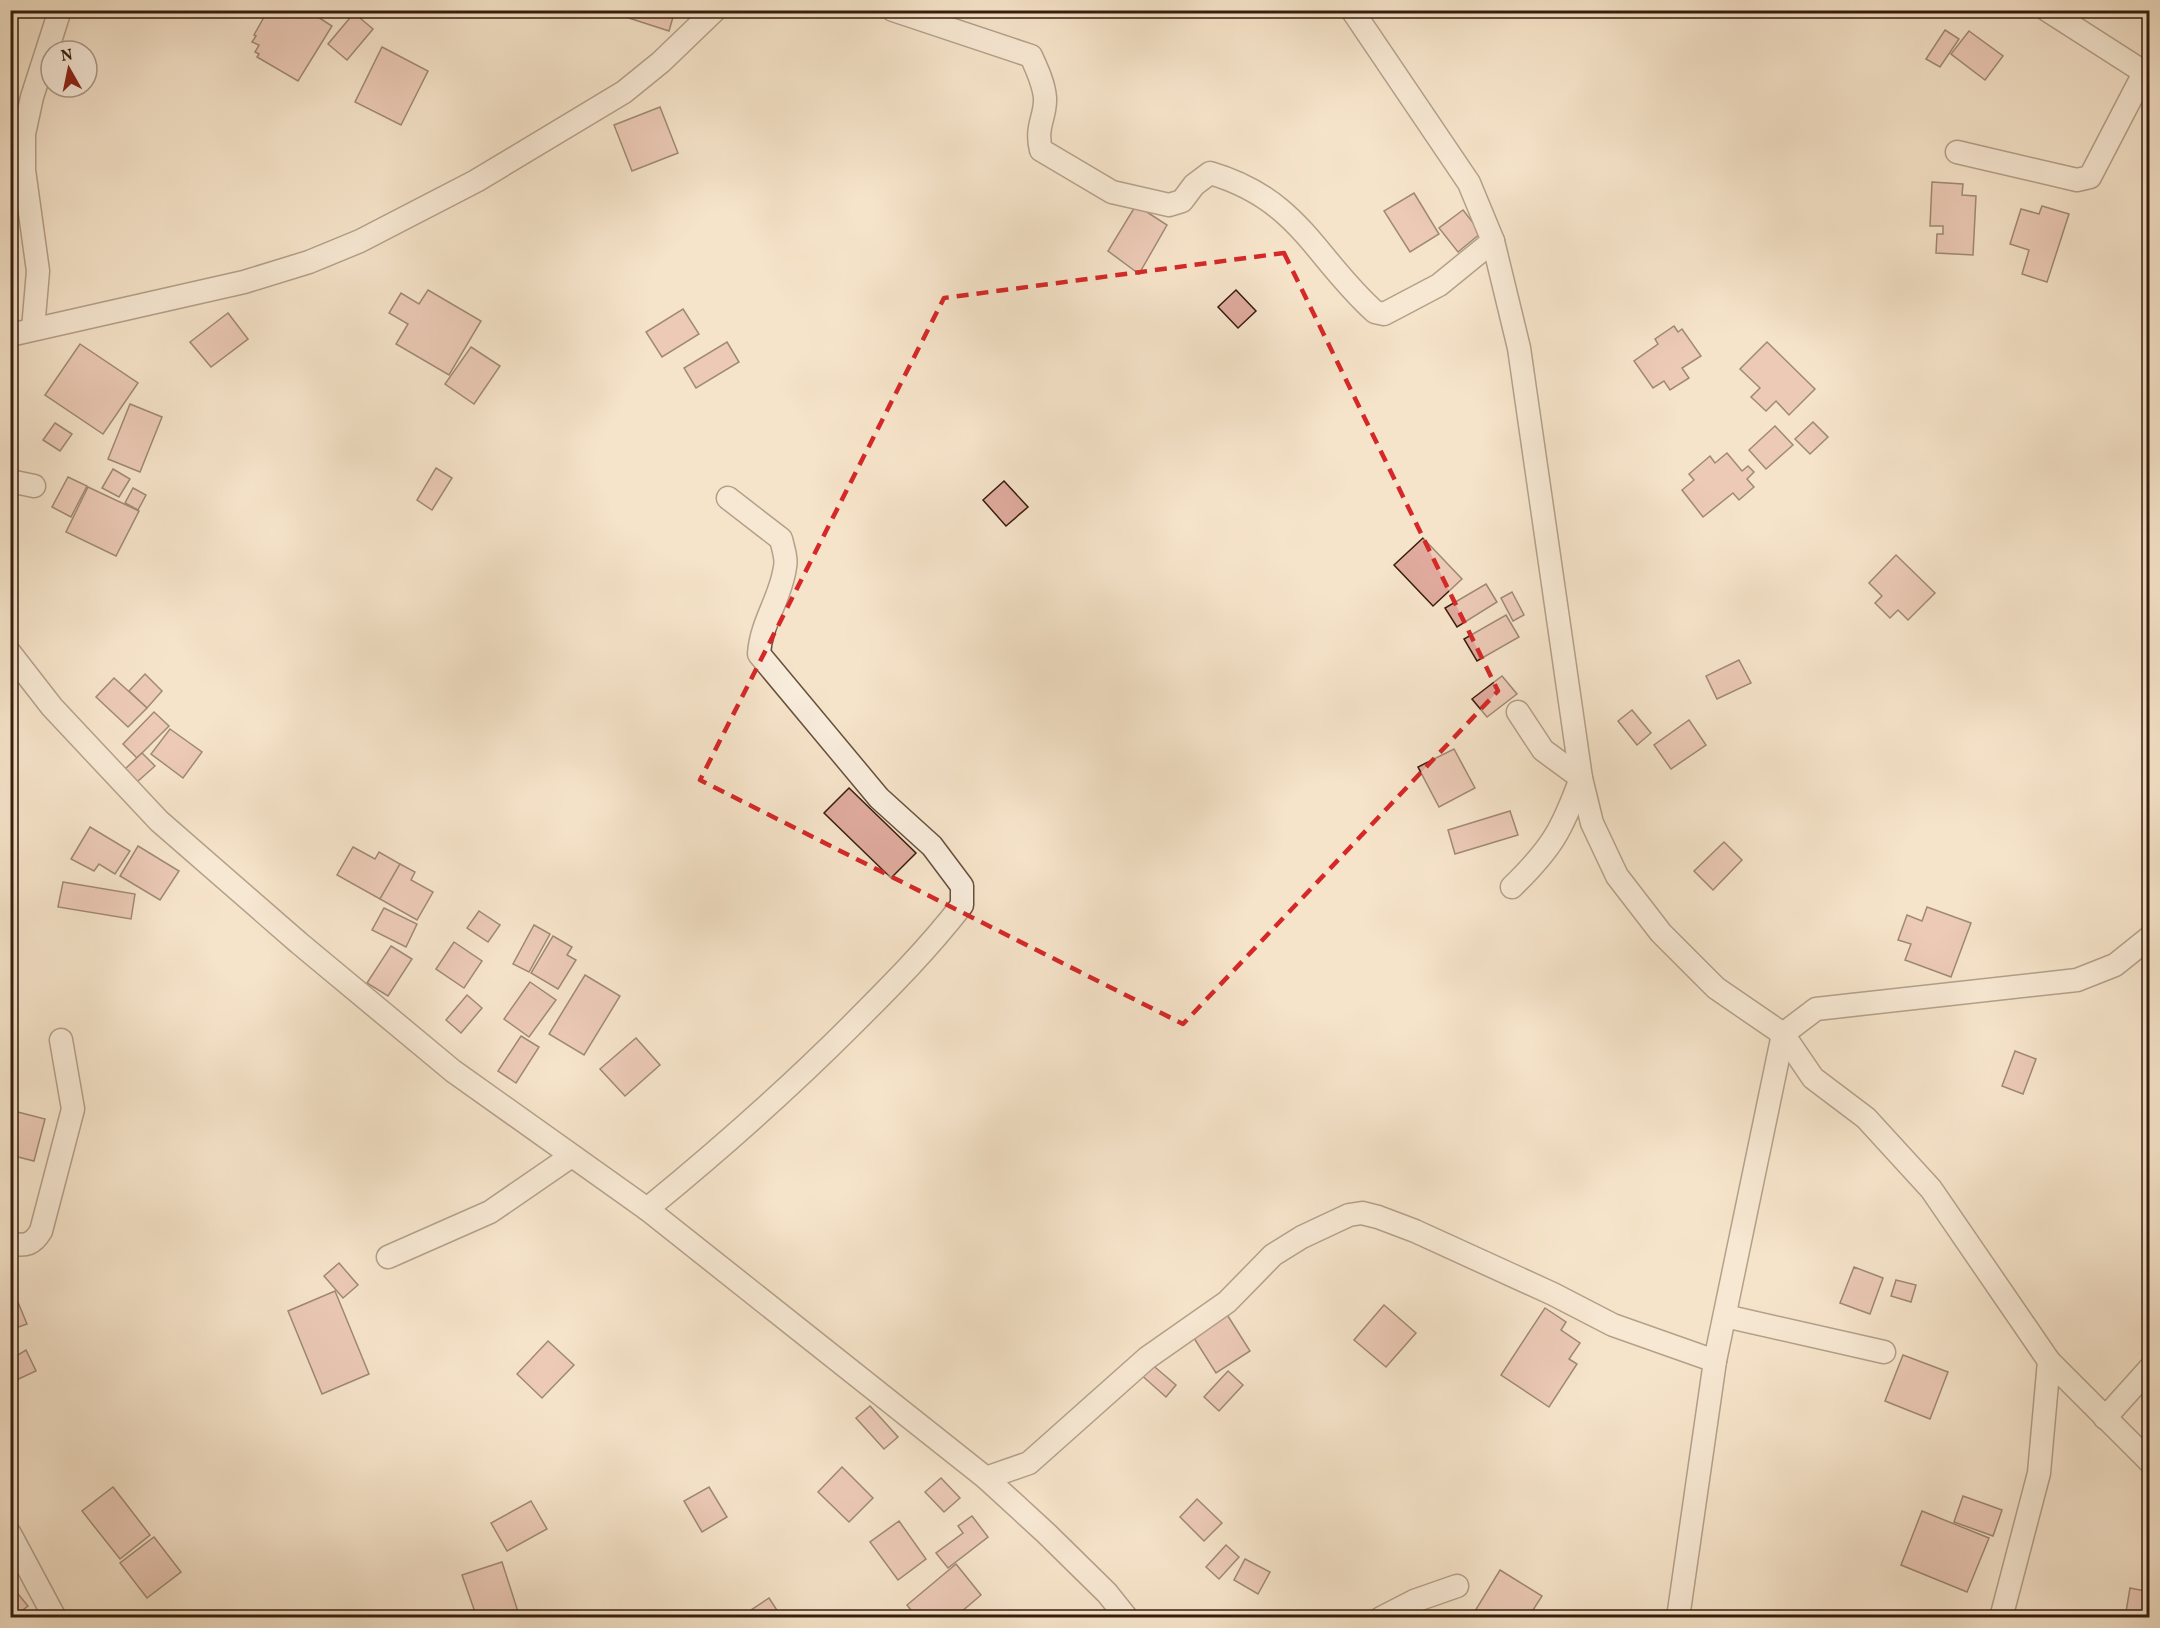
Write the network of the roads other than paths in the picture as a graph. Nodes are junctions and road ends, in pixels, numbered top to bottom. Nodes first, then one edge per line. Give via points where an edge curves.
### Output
1 (60, 10) edge
2 (715, 10) edge
3 (893, 10) edge
4 (1352, 10) edge
5 (2047, 10) edge
6 (2147, 74) edge
7 (1957, 152) dead end
8 (1493, 241) junction
9 (33, 329) junction
10 (10, 335) edge
11 (10, 481) edge
12 (34, 486) dead end
13 (728, 498) dead end
14 (10, 653) edge
15 (1518, 712) dead end
16 (1581, 778) junction
17 (1512, 887) dead end
18 (2150, 937) edge
19 (1784, 1034) junction
20 (60, 1040) dead end
21 (570, 1157) junction
22 (646, 1209) junction
23 (10, 1242) edge
24 (388, 1257) dead end
25 (1725, 1316) junction
26 (1884, 1352) dead end
27 (1715, 1361) junction
28 (2049, 1361) junction
29 (2150, 1368) edge
30 (2105, 1418) junction
31 (2150, 1462) edge
32 (986, 1478) junction
33 (10, 1534) edge
34 (1457, 1586) dead end
35 (55, 1617) edge
36 (1127, 1617) edge
37 (1381, 1617) edge
38 (1678, 1617) edge
39 (2001, 1617) edge

1 - 9 street via 24,134 24,170 38,271
2 - 9 street via 624,92 476,181 360,241 244,282
3 - 8 street via 1031,56 1045,99 1037,136 1041,150 1112,192 1169,205 1182,201 1210,173 1233,180 1278,205 1375,312 1384,314 1439,285
4 - 8 street via 1469,183
5 - 6 street
6 - 7 street via 2090,177 2076,180
8 - 16 street via 1519,348
9 - 10 street
11 - 12 street
13 - 22 street via 781,539 786,565 766,618 759,654 879,798 932,846 962,886 962,905 927,950 792,1084 720,1150
14 - 21 street via 51,707 159,821 453,1071
15 - 16 street via 1543,750
16 - 17 street via 1564,824 1542,858
16 - 19 street via 1592,823 1617,876 1661,933 1716,988
18 - 19 street via 2115,965 2078,980 1816,1009
19 - 25 street
19 - 28 street via 1813,1078 1866,1118 1931,1189
20 - 23 street via 73,1109 62,1156 35,1241 26,1245
21 - 22 street
21 - 24 street via 490,1212
22 - 32 street
25 - 26 street
25 - 27 street
27 - 32 street via 1613,1325 1406,1228 1362,1213 1349,1215 1273,1255 1227,1302 1147,1358 1029,1463
27 - 38 street
28 - 30 street
28 - 39 street via 2038,1473
29 - 30 street
30 - 31 street
32 - 36 street
33 - 35 street
34 - 37 street

